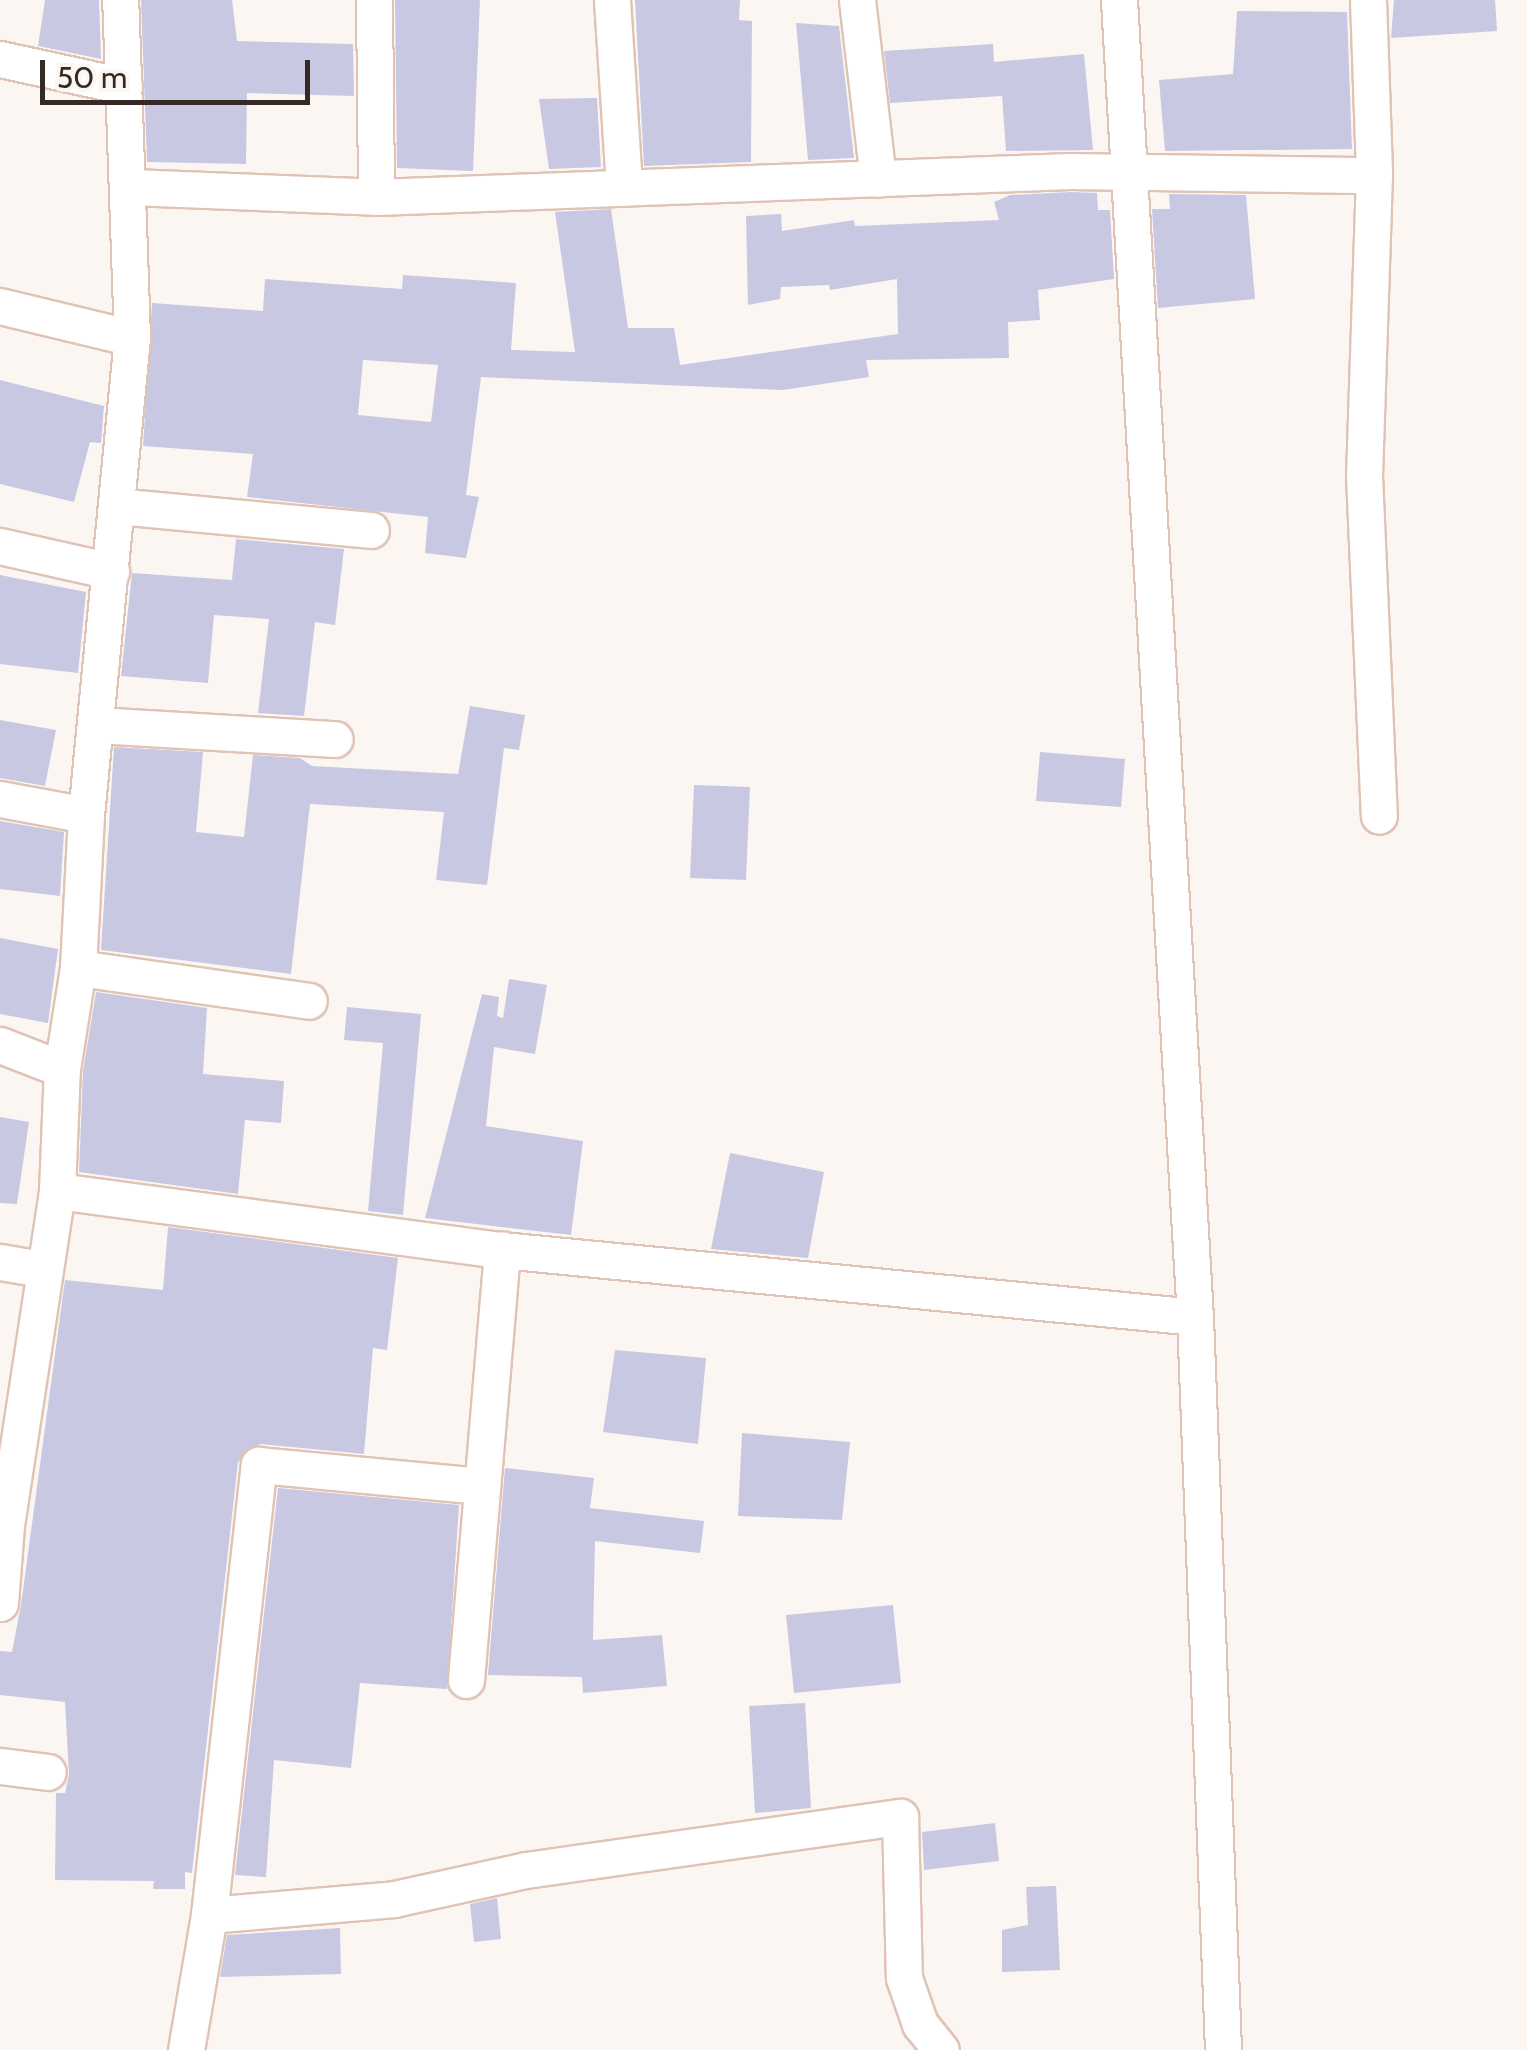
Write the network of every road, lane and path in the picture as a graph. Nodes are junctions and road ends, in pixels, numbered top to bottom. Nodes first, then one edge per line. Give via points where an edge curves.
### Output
1 (120, 0) edge
2 (374, 0) edge
3 (612, 0) edge
4 (858, 0) edge
5 (1119, 0) edge
6 (1368, 0) edge
7 (0, 59) edge
8 (124, 86) junction
9 (1128, 172) junction
10 (1374, 175) junction
11 (878, 178) junction
12 (131, 187) junction
13 (624, 188) junction
14 (376, 197) junction
15 (0, 306) edge
16 (132, 338) junction
17 (117, 506) junction
18 (371, 530) dead end
19 (0, 546) edge
20 (111, 571) junction
21 (97, 725) junction
22 (335, 739) dead end
23 (0, 799) edge
24 (86, 815) junction
25 (1379, 816) dead end
26 (78, 968) junction
27 (309, 1000) dead end
28 (0, 1044) edge
29 (62, 1069) junction
30 (57, 1191) junction
31 (502, 1250) junction
32 (0, 1262) edge
33 (41, 1269) junction
34 (1194, 1318) junction
35 (482, 1486) junction
36 (3, 1524) edge
37 (0, 1604) edge
38 (466, 1680) dead end
39 (0, 1766) edge
40 (48, 1772) dead end
41 (209, 1915) junction
42 (186, 2050) edge
43 (941, 2050) edge
44 (1223, 2050) edge

1 - 8 street
2 - 14 street
3 - 13 street
4 - 11 street
5 - 9 street
6 - 10 street
7 - 8 street
8 - 12 street
9 - 10 street
9 - 11 street
9 - 34 street
10 - 25 street via 1364,474
11 - 13 street
12 - 14 street
12 - 16 street
13 - 14 street
15 - 16 street
16 - 17 street
17 - 18 street
17 - 20 street
19 - 20 street
20 - 21 street
21 - 22 street
21 - 24 street
23 - 24 street
24 - 26 street
26 - 27 street
26 - 29 street
28 - 29 street
29 - 30 street
30 - 31 street
30 - 33 street
31 - 34 street
31 - 35 street
32 - 33 street
33 - 36 street
34 - 44 street
35 - 38 street
35 - 41 street via 259,1465
36 - 37 street
39 - 40 street
41 - 42 street
41 - 43 street via 394,1899 526,1870 900,1817 904,1978 920,2024

